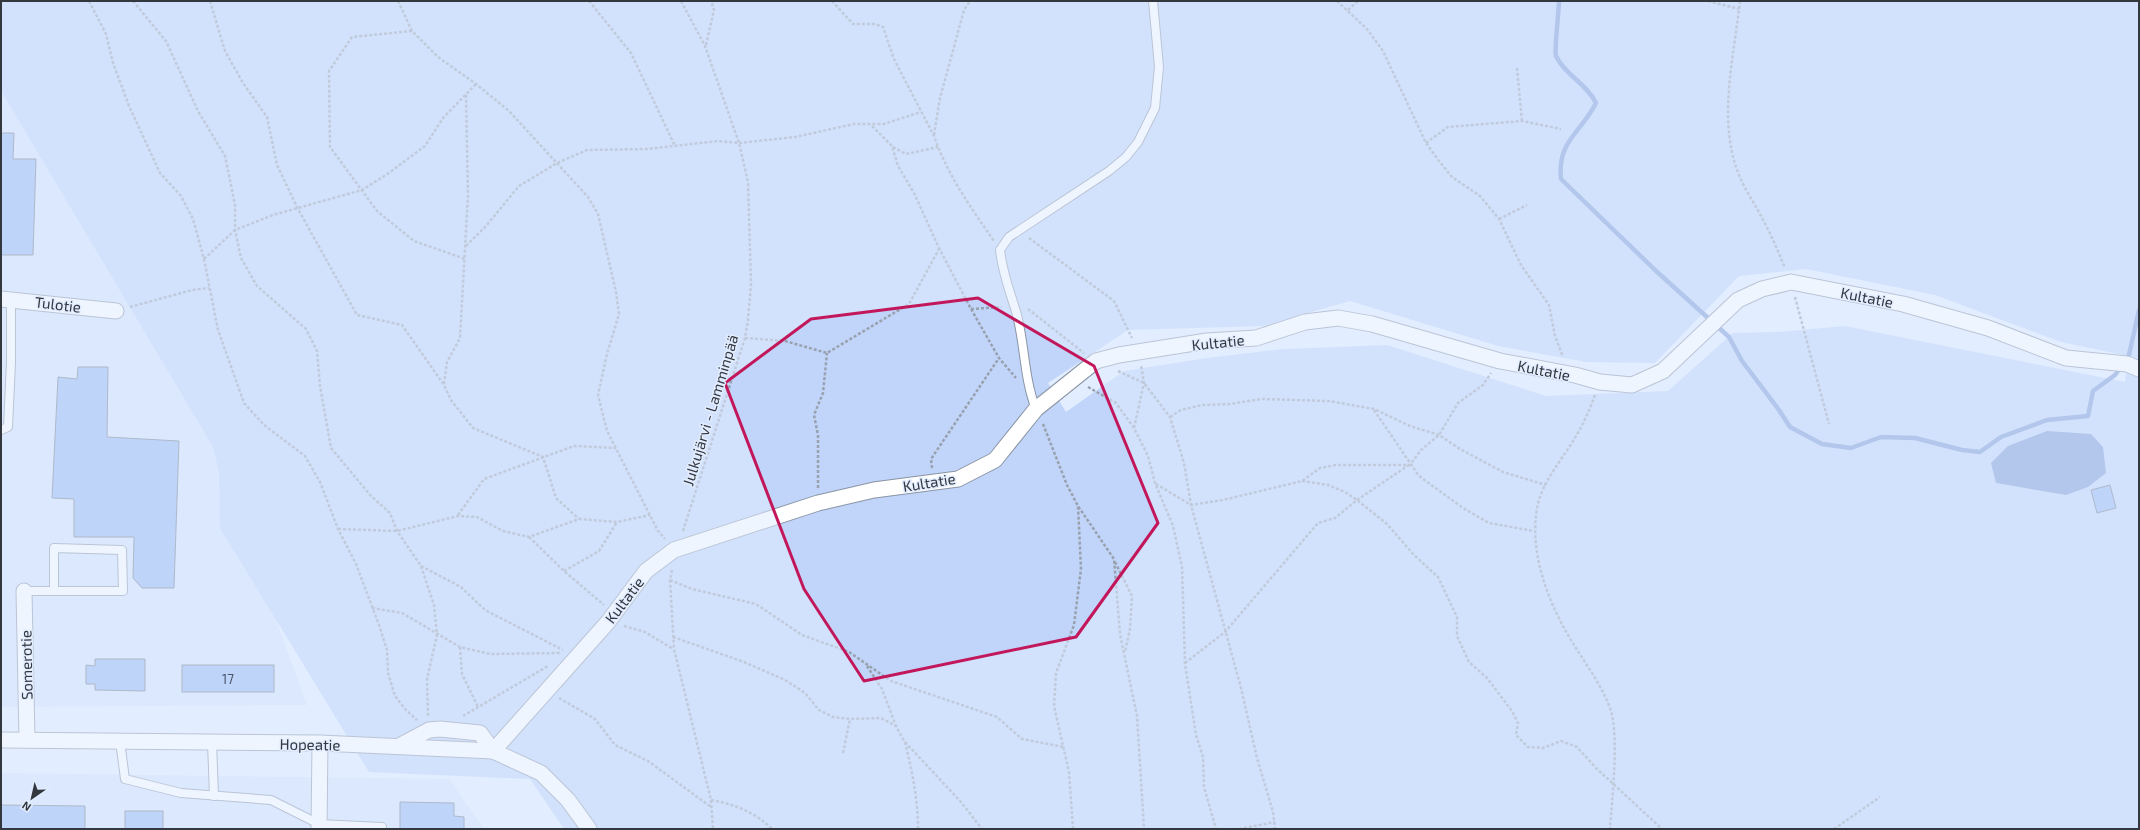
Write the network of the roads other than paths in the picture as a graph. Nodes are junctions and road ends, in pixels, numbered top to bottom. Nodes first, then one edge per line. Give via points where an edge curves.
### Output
1 (1153, 1) edge
2 (6, 299) edge
3 (116, 311) road end
4 (2128, 366) edge
5 (1036, 409) junction
6 (1, 430) edge
7 (24, 590) joint
8 (54, 591) junction
9 (1, 740) edge
10 (27, 740) junction
11 (120, 741) junction
12 (212, 742) junction
13 (320, 743) junction
14 (399, 746) junction
15 (493, 751) junction
16 (214, 796) junction
17 (319, 827) edge
18 (382, 827) dead end
19 (589, 829) edge

1 - 5 lane via 1159,67 1155,108 1138,142 1126,157 1109,171 1009,237 1000,250 1002,273 1017,316 1030,394
2 - 3 street, Tulotie
2 - 6 lane via 11,362 8,428
4 - 5 street, Kultatie via 2066,358 1988,328 1903,304 1791,282 1762,289 1738,300 1663,371 1632,384 1600,382 1500,361 1372,324 1338,318 1305,322 1256,338 1207,341 1096,361
5 - 15 street, Kultatie via 995,460 958,479 874,490 818,503 674,550 646,571 611,618
7 - 8 lane
7 - 10 street, Somerotie
8 - 8 lane via 123,591 122,550 54,548
9 - 10 street, Hopeatie
10 - 11 street, Hopeatie
11 - 12 street, Hopeatie
11 - 16 lane via 125,779 181,793
12 - 13 street, Hopeatie
12 - 16 lane
13 - 14 street, Hopeatie
13 - 17 street
14 - 15 street, Hopeatie
14 - 15 street via 435,730 480,733
15 - 19 street, Hopeatie via 541,773 568,800
16 - 17 lane via 271,800
17 - 18 lane

